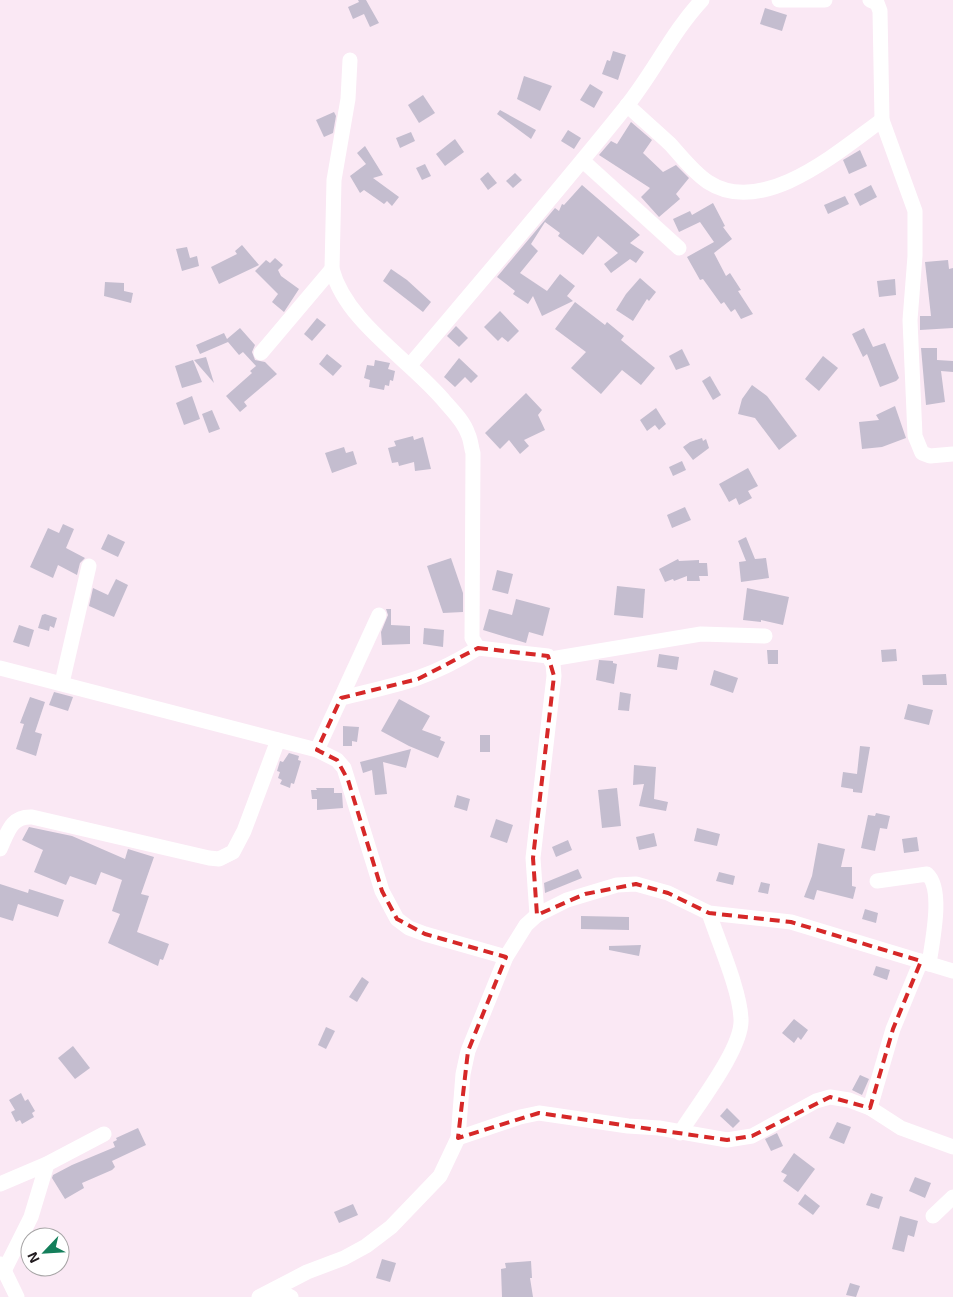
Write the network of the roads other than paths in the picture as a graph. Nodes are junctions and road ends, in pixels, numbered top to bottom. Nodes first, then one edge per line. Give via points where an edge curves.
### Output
1 (702, 0) edge
2 (779, 0) edge
3 (825, 0) edge
4 (870, 0) edge
5 (350, 60) dead end
6 (627, 105) junction
7 (882, 120) junction
8 (583, 161) junction
9 (679, 248) dead end
10 (332, 269) junction
11 (261, 353) dead end
12 (410, 365) junction
13 (953, 454) edge
14 (89, 566) dead end
15 (378, 615) dead end
16 (765, 636) dead end
17 (478, 648) junction
18 (551, 659) junction
19 (0, 668) edge
20 (62, 683) junction
21 (341, 698) junction
22 (278, 740) junction
23 (317, 750) junction
24 (0, 849) edge
25 (877, 882) dead end
26 (709, 912) junction
27 (537, 915) junction
28 (506, 957) junction
29 (925, 962) junction
30 (953, 970) edge
31 (870, 1108) junction
32 (680, 1133) junction
33 (104, 1134) dead end
34 (458, 1138) junction
35 (953, 1147) edge
36 (47, 1164) junction
37 (0, 1184) edge
38 (953, 1197) edge
39 (933, 1216) dead end
40 (2, 1267) edge
41 (276, 1289) junction
42 (17, 1297) edge
43 (259, 1297) edge
44 (292, 1297) edge

1 - 6 street
2 - 3 street
4 - 7 street via 877,2 880,11
5 - 10 street via 348,99 334,180
6 - 7 street via 708,182 746,192 773,188 797,178
6 - 8 street
7 - 13 street via 915,211 910,320 915,436 922,453 930,456
8 - 9 street
8 - 12 street
10 - 11 street
10 - 12 street via 341,294 352,308
12 - 17 street via 442,398 468,433 473,453 472,638
14 - 20 street
15 - 21 street
16 - 18 street via 701,634
17 - 18 street
17 - 21 street via 447,667 418,679
18 - 27 street via 554,676 533,858
19 - 20 street
20 - 22 street via 124,702
21 - 23 street
22 - 23 street
22 - 24 street via 244,831 233,852 226,857 209,858 32,817 17,819
23 - 28 street via 337,760 344,768 382,891 397,919 425,934
25 - 29 street via 921,874 932,878 936,904
26 - 27 street via 668,893 636,884 616,885 585,894
26 - 29 street via 791,922
26 - 32 street via 742,1020 728,1058
27 - 28 street via 526,925
28 - 34 street via 468,1051
29 - 30 street
29 - 31 street via 894,1029
31 - 32 street via 830,1097 816,1100 752,1136 727,1140
31 - 35 street via 901,1128
32 - 34 street via 539,1113
33 - 36 street
34 - 41 street via 440,1176 391,1227 352,1254
36 - 37 street
36 - 40 street via 31,1218
38 - 39 street
40 - 42 street
41 - 43 street
41 - 44 street

